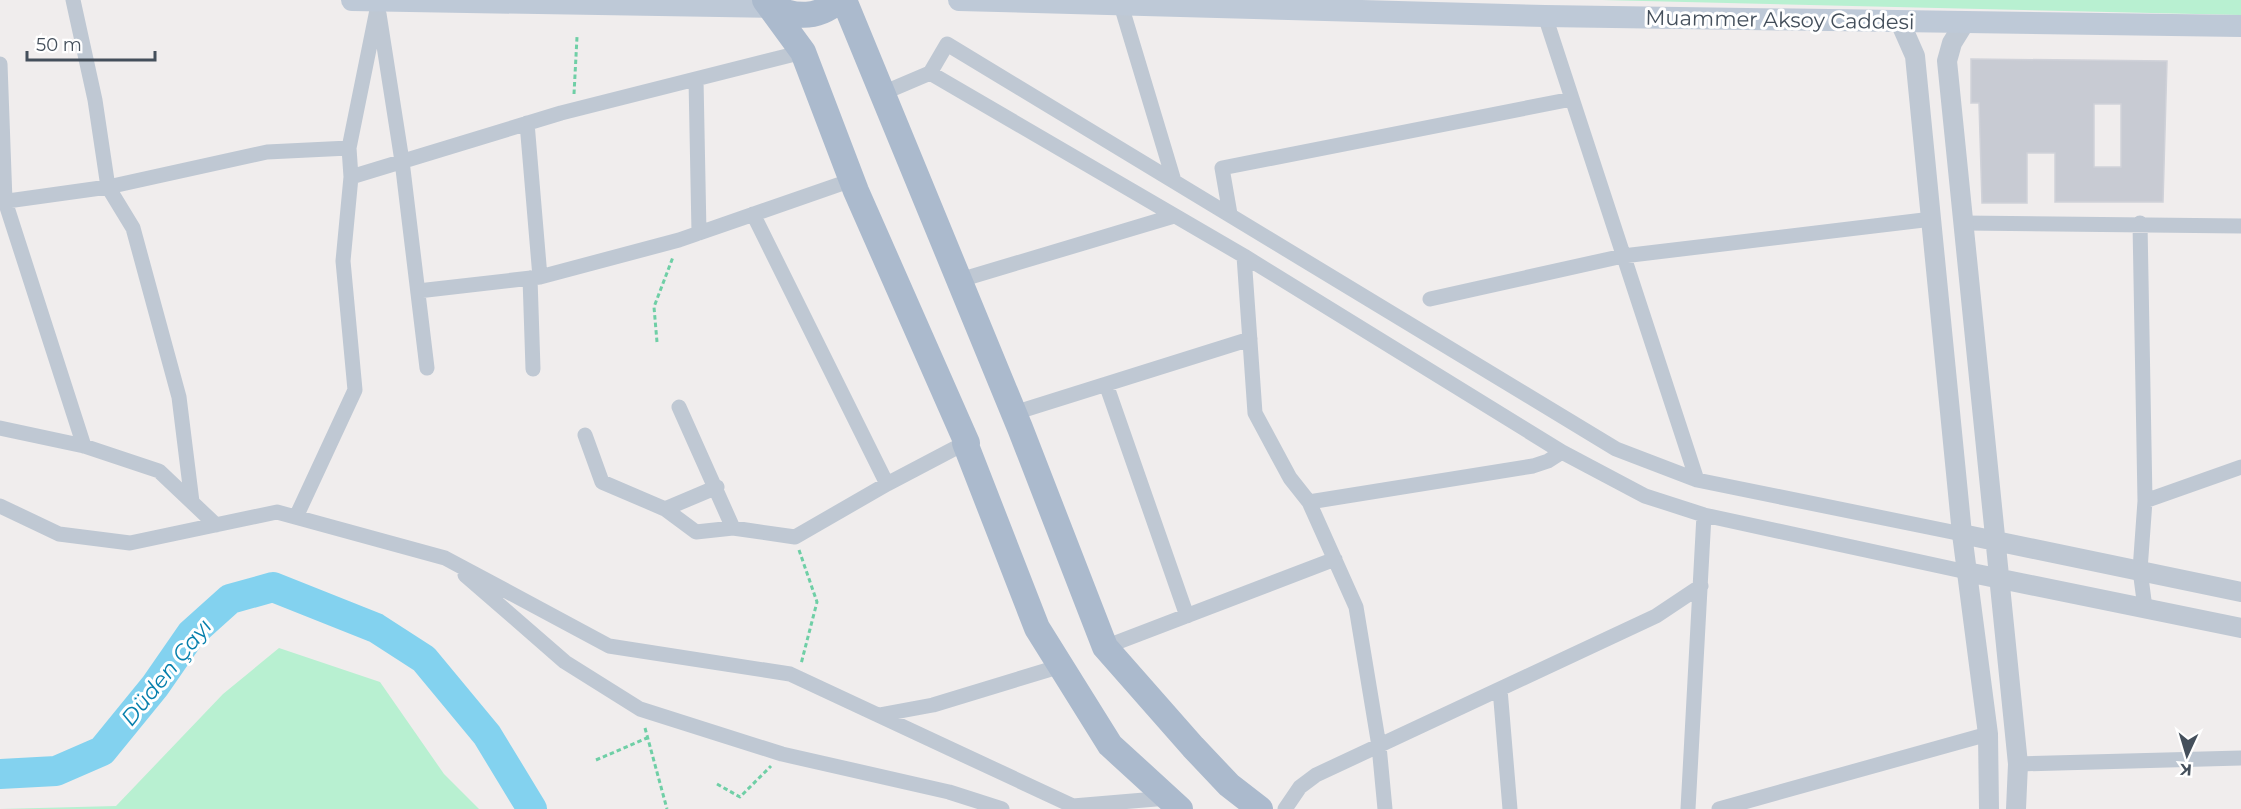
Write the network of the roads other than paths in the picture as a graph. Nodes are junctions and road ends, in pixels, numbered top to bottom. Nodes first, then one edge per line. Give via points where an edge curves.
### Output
1 (73, 0) edge
2 (352, 0) edge
3 (838, 0) edge
4 (844, 0) edge
5 (958, 0) edge
6 (378, 3) edge
7 (768, 3) edge
8 (1121, 4) junction
9 (1545, 16) junction
10 (1900, 22) junction
11 (1965, 22) junction
12 (2241, 26) edge
13 (803, 52) junction
14 (0, 64) edge
15 (930, 73) junction
16 (696, 80) junction
17 (883, 93) junction
18 (1572, 99) junction
19 (527, 123) junction
20 (349, 148) junction
21 (402, 161) junction
22 (351, 177) junction
23 (852, 180) junction
24 (1174, 181) junction
25 (108, 187) junction
26 (2, 202) edge
27 (753, 214) junction
28 (1230, 214) junction
29 (1174, 216) junction
30 (1932, 219) junction
31 (1963, 223) junction
32 (2140, 223) junction
33 (2241, 226) edge
34 (699, 233) junction
35 (1244, 256) junction
36 (1623, 256) junction
37 (535, 277) junction
38 (960, 280) junction
39 (418, 291) junction
40 (1430, 299) dead end
41 (1250, 339) junction
42 (427, 368) dead end
43 (533, 369) dead end
44 (1106, 384) junction
45 (679, 407) dead end
46 (1014, 413) junction
47 (0, 428) edge
48 (585, 435) dead end
49 (965, 443) junction
50 (84, 446) junction
51 (1562, 452) junction
52 (2241, 467) edge
53 (1697, 480) junction
54 (887, 484) junction
55 (717, 488) junction
56 (2145, 501) junction
57 (192, 502) junction
58 (1309, 502) junction
59 (0, 506) edge
60 (665, 509) junction
61 (1704, 515) junction
62 (296, 517) junction
63 (216, 525) junction
64 (733, 528) junction
65 (1962, 534) junction
66 (1994, 540) junction
67 (444, 558) junction
68 (1335, 559) junction
69 (2140, 570) junction
70 (1967, 572) junction
71 (1997, 577) junction
72 (1701, 586) junction
73 (2241, 592) edge
74 (2145, 608) junction
75 (1187, 616) junction
76 (2241, 628) edge
77 (1105, 647) junction
78 (1061, 666) junction
79 (1500, 689) junction
80 (879, 715) junction
81 (1988, 734) junction
82 (1379, 746) junction
83 (2241, 758) edge
84 (2018, 764) junction
85 (1174, 803) edge
86 (1002, 809) edge
87 (1260, 809) edge
88 (1285, 809) edge
89 (1385, 809) edge
90 (1510, 809) edge
91 (1688, 809) edge
92 (1719, 809) edge
93 (1989, 809) edge
94 (2016, 809) edge

1 - 25 street via 95,100
2 - 6 main road
3 - 7 main road via 817,14 801,16 786,14
4 - 17 main road
5 - 8 main road, Muammer Aksoy Caddesi
6 - 7 main road
6 - 20 street
6 - 21 street
7 - 13 main road
8 - 9 main road, Muammer Aksoy Caddesi
8 - 24 street
9 - 10 main road, Muammer Aksoy Caddesi
9 - 18 street
10 - 11 main road, Muammer Aksoy Caddesi
10 - 30 street via 1915,56
11 - 12 main road, Muammer Aksoy Caddesi
11 - 31 street via 1952,43 1947,61
13 - 16 street
13 - 23 main road
14 - 26 street
15 - 17 street
15 - 24 street via 947,44
15 - 29 street
16 - 19 street
16 - 34 street
17 - 38 main road
18 - 28 street via 1222,168
18 - 36 street
19 - 21 street
19 - 37 street
20 - 22 street
20 - 25 street via 267,152
21 - 22 street
21 - 39 street
22 - 62 street via 343,261 355,390
23 - 27 street
23 - 49 main road
24 - 28 street
25 - 26 street
25 - 57 street via 133,228 179,397
26 - 50 street
27 - 34 street
27 - 54 street
28 - 53 street via 1616,448
29 - 35 street
29 - 38 street
30 - 36 street
30 - 65 street
31 - 32 street
31 - 66 street
32 - 33 street
32 - 56 street
34 - 37 street
35 - 41 street
35 - 51 street
36 - 40 street
36 - 53 street
37 - 39 street
37 - 43 street
38 - 46 main road
39 - 42 street
41 - 44 street
41 - 58 street via 1255,413 1290,478
44 - 46 street
44 - 75 street
45 - 55 street
46 - 77 main road
47 - 50 street
48 - 60 street via 602,482
49 - 54 street
49 - 78 main road via 1037,628
50 - 57 street via 159,471
51 - 58 street via 1533,466
51 - 61 street via 1646,496
52 - 56 street
53 - 65 street
54 - 64 street via 795,537
55 - 60 street
55 - 64 street
56 - 69 street
57 - 63 street
58 - 68 street
59 - 63 street via 59,534 130,543
60 - 64 street via 696,532
61 - 70 street
61 - 72 street
62 - 63 street via 277,512
62 - 67 street
65 - 66 street
65 - 70 street
66 - 69 street
66 - 71 street
67 - 80 street via 609,646 790,674
67 - 86 street via 565,662 639,709 782,754 948,792
68 - 75 street
68 - 82 street via 1356,607
69 - 73 street
69 - 74 street
70 - 71 street
70 - 81 street
71 - 74 street
71 - 84 street
72 - 79 street via 1656,616
72 - 91 street
74 - 76 street
75 - 77 street
77 - 87 main road via 1229,785
78 - 80 street via 933,705
78 - 85 main road via 1110,746
79 - 82 street
79 - 90 street
80 - 85 street via 1073,806
81 - 92 street
81 - 93 street
82 - 88 street via 1316,775 1300,787
82 - 89 street
83 - 84 street
84 - 94 street

